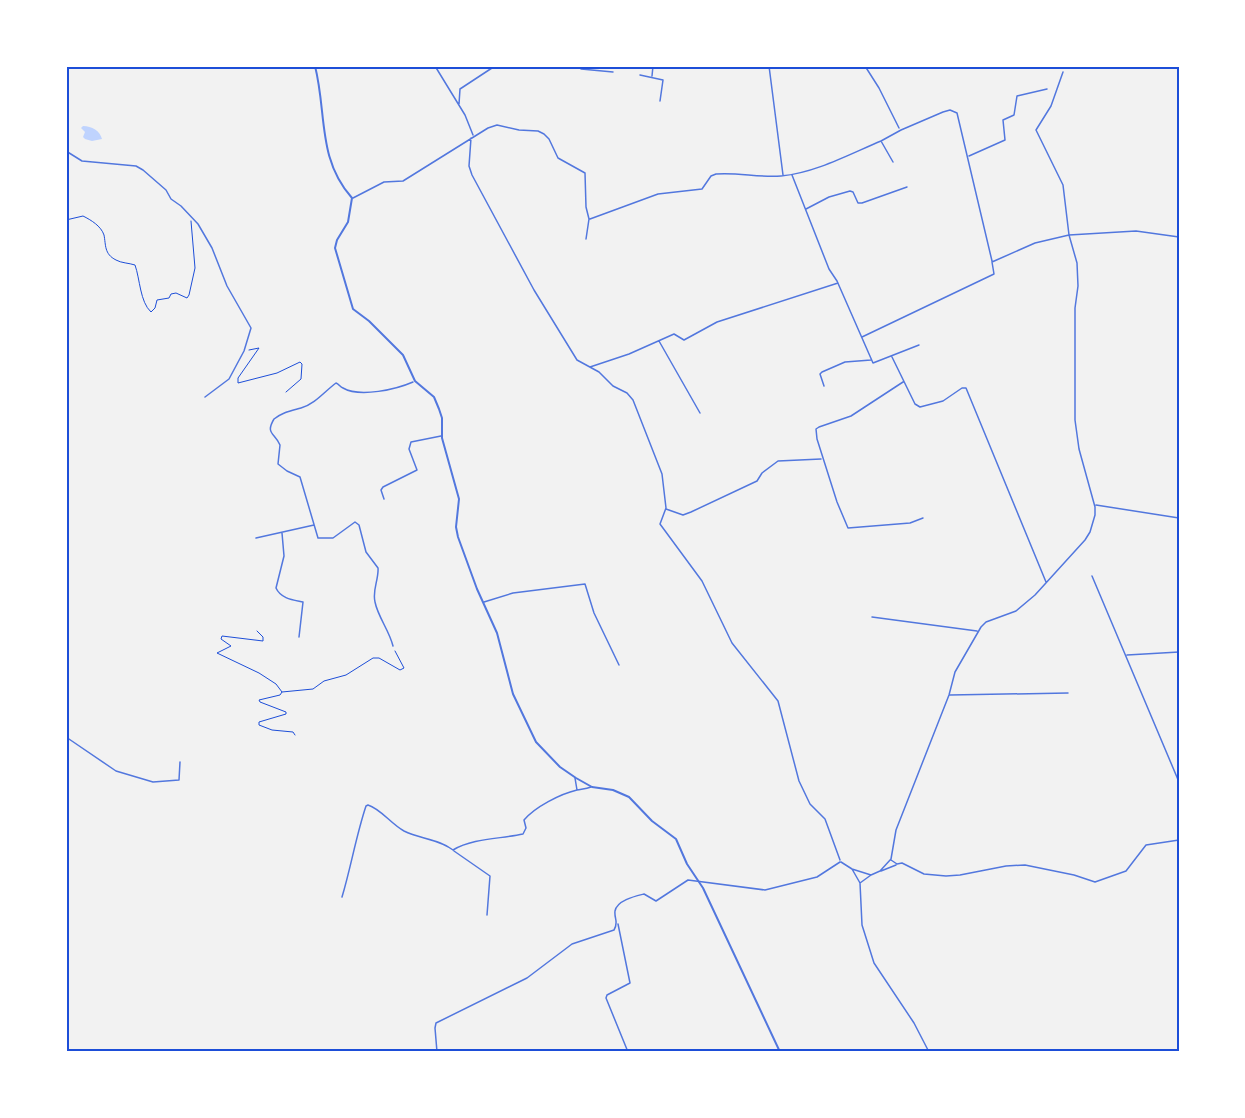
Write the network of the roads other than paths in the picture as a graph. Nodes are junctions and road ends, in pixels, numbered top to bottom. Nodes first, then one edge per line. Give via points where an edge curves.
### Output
1 (315, 66) edge
2 (435, 66) edge
3 (495, 66) edge
4 (581, 66) edge
5 (653, 66) edge
6 (769, 66) edge
7 (865, 66) edge
8 (613, 72) dead end
9 (1063, 72) dead end
10 (640, 75) dead end
11 (652, 76) junction
12 (1047, 89) dead end
13 (660, 101) dead end
14 (459, 105) junction
15 (900, 130) junction
16 (472, 137) junction
17 (881, 141) junction
18 (66, 151) edge
19 (968, 156) junction
20 (892, 162) dead end
21 (792, 175) junction
22 (783, 176) junction
23 (907, 187) dead end
24 (352, 198) junction
25 (805, 209) junction
26 (589, 219) junction
27 (1069, 235) junction
28 (1179, 237) edge
29 (586, 239) dead end
30 (992, 262) junction
31 (838, 283) junction
32 (862, 337) junction
33 (659, 340) junction
34 (919, 345) dead end
35 (892, 357) junction
36 (872, 360) junction
37 (590, 367) junction
38 (415, 381) junction
39 (904, 382) junction
40 (824, 386) dead end
41 (205, 397) dead end
42 (700, 413) dead end
43 (442, 436) junction
44 (823, 458) junction
45 (384, 500) dead end
46 (1095, 505) junction
47 (666, 508) junction
48 (923, 518) dead end
49 (1179, 518) edge
50 (315, 525) junction
51 (282, 532) junction
52 (256, 538) dead end
53 (1092, 576) dead end
54 (1046, 583) junction
55 (483, 602) junction
56 (872, 617) dead end
57 (978, 631) junction
58 (299, 637) dead end
59 (393, 646) road end
60 (1179, 652) edge
61 (1126, 655) junction
62 (619, 665) dead end
63 (1068, 693) dead end
64 (949, 695) junction
65 (66, 737) edge
66 (180, 762) dead end
67 (575, 777) junction
68 (1179, 782) edge
69 (592, 787) junction
70 (577, 790) junction
71 (1179, 840) edge
72 (453, 850) junction
73 (891, 859) junction
74 (841, 862) junction
75 (897, 864) junction
76 (852, 869) junction
77 (880, 871) junction
78 (871, 875) junction
79 (699, 881) junction
80 (860, 883) junction
81 (342, 897) dead end
82 (487, 915) dead end
83 (617, 923) junction
84 (437, 1052) edge
85 (628, 1052) edge
86 (780, 1052) edge
87 (929, 1052) edge

1 - 24 street via 329,157 339,183
2 - 14 street
3 - 14 street via 460,89
4 - 8 street
5 - 11 street
6 - 22 street
7 - 15 street
9 - 27 street via 1051,106 1036,130 1063,185
10 - 11 street
11 - 13 street via 663,80
12 - 19 street via 1017,96 1014,116 1003,120 1005,140
14 - 16 street
15 - 17 street
15 - 19 street via 954,110
16 - 24 street via 403,181 384,182
16 - 26 street via 497,125 544,134 558,158 585,173
16 - 37 street via 472,175 556,327 577,360
17 - 20 street
17 - 21 street
18 - 41 street via 82,162 136,166 189,214 212,248 251,334 229,379
19 - 30 street
21 - 22 street
21 - 25 street
22 - 26 street via 716,174 702,189 658,194
23 - 25 street via 858,203 850,191
24 - 38 street via 348,222 335,248 353,309 403,355
25 - 31 street
26 - 29 street
27 - 28 street via 1136,231
27 - 30 street via 1035,243
27 - 46 street via 1078,272 1074,342 1076,429
30 - 32 street via 994,274
31 - 32 street
31 - 33 street via 717,322 684,340 674,334
32 - 36 street
33 - 37 street
33 - 42 street
34 - 35 street
35 - 36 street via 876,363
35 - 39 street
36 - 40 street via 845,362 822,372
37 - 47 street via 633,400 662,474
38 - 43 street via 434,397 442,417
38 - 50 street via 374,393 344,389 336,383 310,404 274,419 271,434 279,442 279,464 300,477
39 - 44 street via 864,409 816,429
39 - 54 street via 920,408 966,388
43 - 45 street via 411,442 409,449 417,470 383,488
43 - 55 street via 458,490 456,527
44 - 47 street via 778,461 757,481 683,515
44 - 48 street via 848,528 910,523
46 - 49 street
46 - 54 street via 1090,532
47 - 74 street via 661,527 702,581 732,643 778,701 799,781 810,804 825,819
50 - 51 street
50 - 59 street via 318,538 333,538 355,522 359,525 366,552 378,568 375,603
51 - 52 street
51 - 58 street via 284,556 276,588 294,602 303,602
53 - 61 street
54 - 57 street via 1020,608 986,621
55 - 62 street via 513,592 585,584
55 - 67 street via 513,694 536,742
56 - 57 street
57 - 64 street via 955,672
60 - 61 street
61 - 68 street
63 - 64 street
64 - 73 street via 896,830
65 - 66 street via 116,771 153,782 180,780
67 - 69 street
67 - 70 street
69 - 70 street
69 - 79 street via 629,797 676,839
70 - 72 street via 528,815 523,834 472,841
71 - 75 street via 1146,845 1126,872 1095,882 1025,865 946,876 924,874
72 - 81 street via 401,830 375,807 366,806
72 - 82 street via 490,876
73 - 75 street
73 - 77 street
74 - 76 street
74 - 79 street via 817,877 765,890
75 - 77 street
76 - 78 street
76 - 80 street
77 - 78 street
78 - 80 street
79 - 83 street via 688,880 656,901 644,894 621,903 615,911
79 - 86 street
80 - 87 street via 862,924 874,963
83 - 84 street via 614,930 572,944 527,978 436,1023
83 - 85 street via 630,983 606,998

